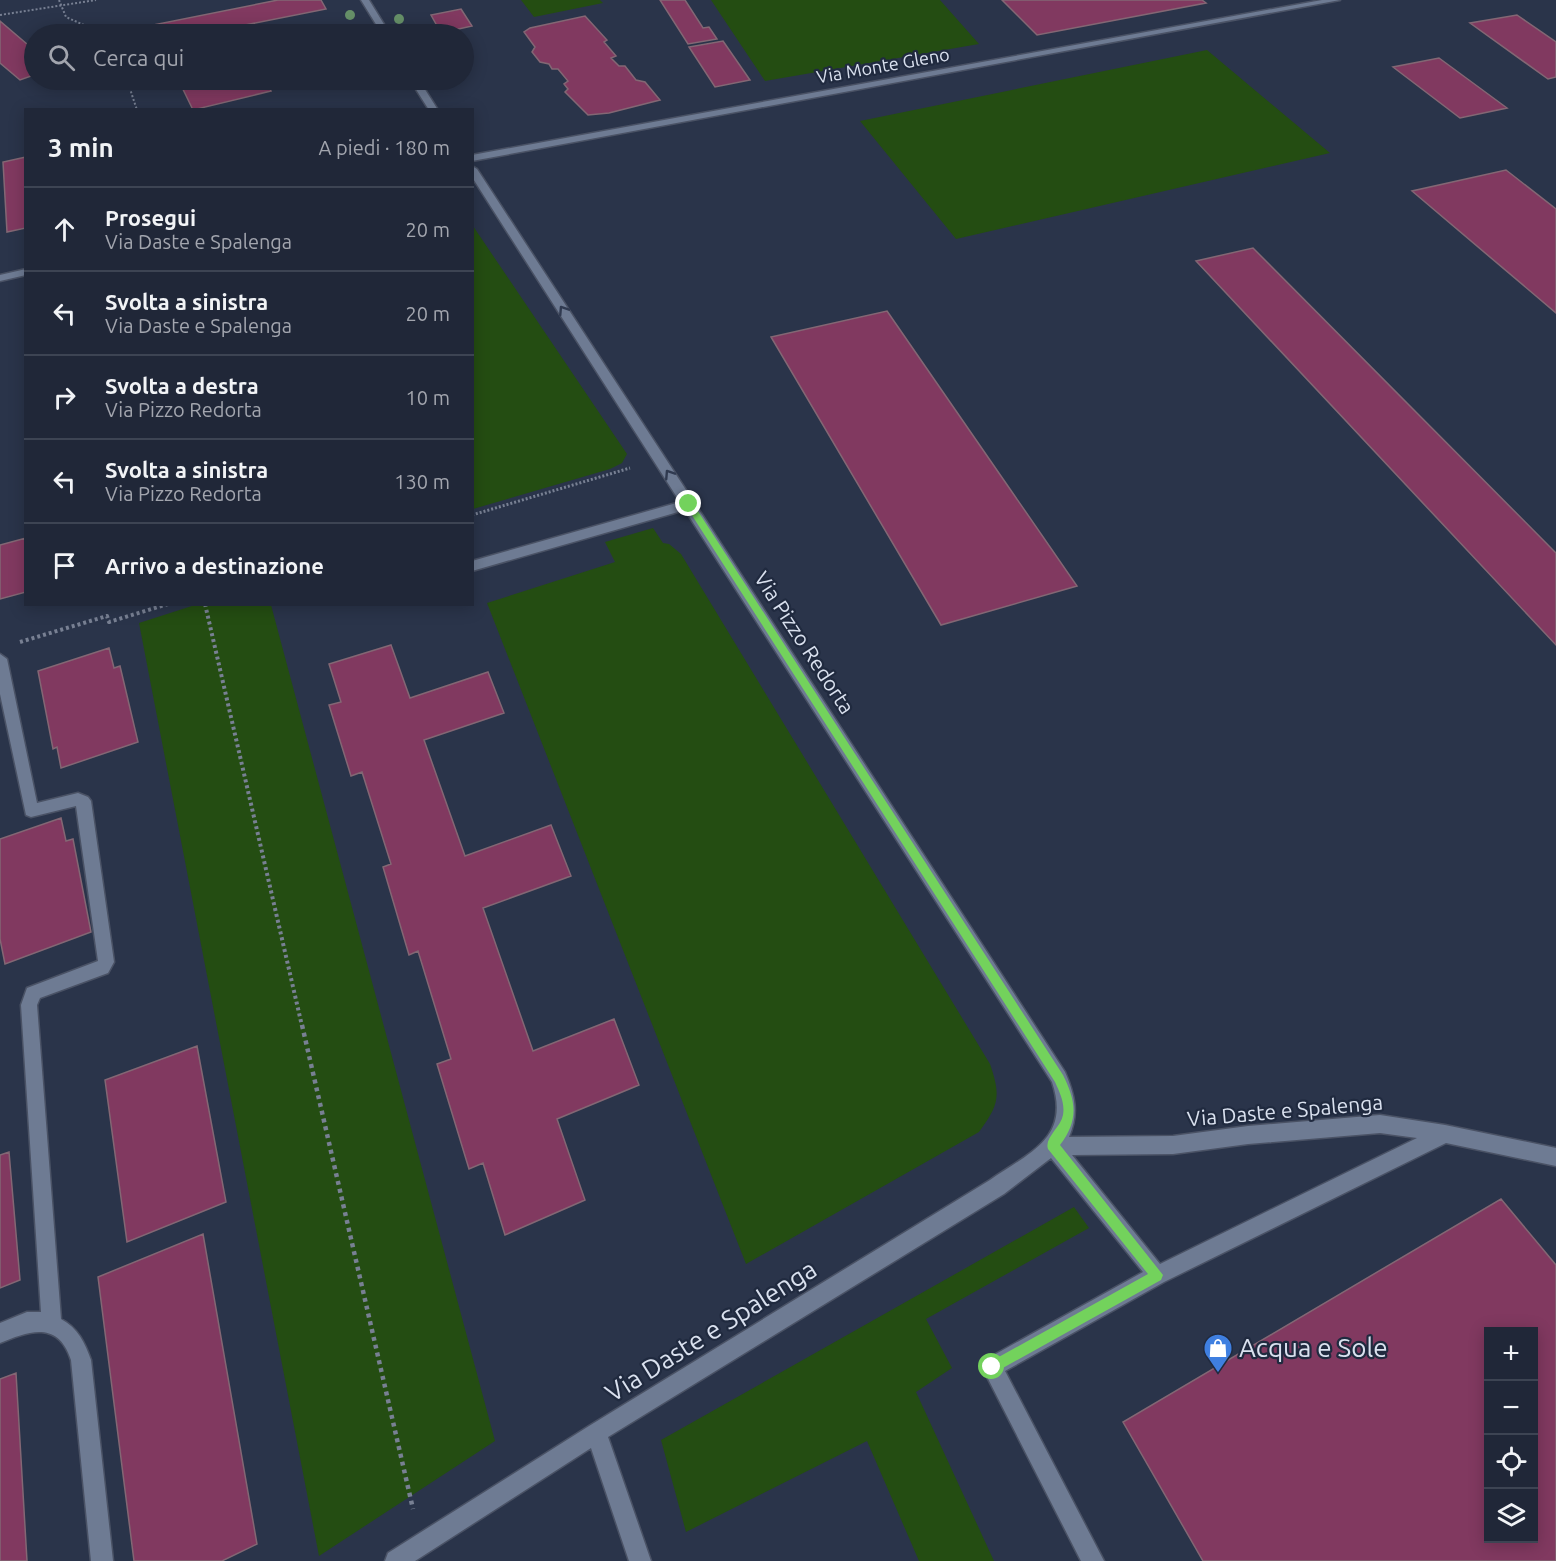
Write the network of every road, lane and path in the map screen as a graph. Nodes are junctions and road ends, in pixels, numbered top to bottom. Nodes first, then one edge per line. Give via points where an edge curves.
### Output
1 (59, 0) edge
2 (96, 0) edge
3 (365, 0) edge
4 (1289, 0) edge
5 (1336, 0) edge
6 (61, 5) junction
7 (1299, 7) junction
8 (0, 15) edge
9 (82, 24) edge
10 (380, 24) edge
11 (130, 90) edge
12 (421, 90) edge
13 (136, 108) edge
14 (433, 108) edge
15 (474, 158) edge
16 (474, 172) edge
17 (24, 272) edge
18 (0, 278) edge
19 (660, 460) junction
20 (689, 504) junction
21 (474, 514) edge
22 (474, 565) edge
23 (161, 606) edge
24 (205, 606) edge
25 (11, 645) dead end
26 (0, 659) edge
27 (1445, 1134) junction
28 (1052, 1145) junction
29 (1556, 1156) edge
30 (1157, 1275) junction
31 (52, 1323) junction
32 (0, 1333) edge
33 (596, 1433) junction
34 (421, 1545) junction
35 (102, 1561) edge
36 (396, 1561) edge
37 (640, 1561) edge
38 (1093, 1561) edge

1 - 6 path
2 - 6 path
3 - 10 street
4 - 7 street
5 - 7 street, Via Monte Gleno
6 - 8 path
6 - 9 path via 66,17
7 - 15 street, Via Monte Gleno
11 - 13 path
12 - 14 street
19 -> 16 street, Via Pizzo Redorta
17 - 18 street
20 -> 19 street, Via Pizzo Redorta
19 - 21 path
20 - 22 street
20 - 28 street, Via Pizzo Redorta via 1059,1078 1070,1114
23 - 25 path via 109,622 107,616
24 - 34 path
26 - 31 street via 31,811 83,801 106,962 102,968 33,993 29,1005
27 - 28 street, Via Daste e Spalenga via 1380,1124 1173,1145
27 - 29 street, Via Daste e Spalenga
27 - 30 street
28 - 30 street
28 - 33 street, Via Daste e Spalenga via 997,1187
30 - 38 street via 992,1367
31 - 32 street via 30,1321
31 - 35 street via 77,1344 81,1360
33 - 34 street, Via Daste e Spalenga
33 - 37 street
34 - 36 street, Via Daste e Spalenga

